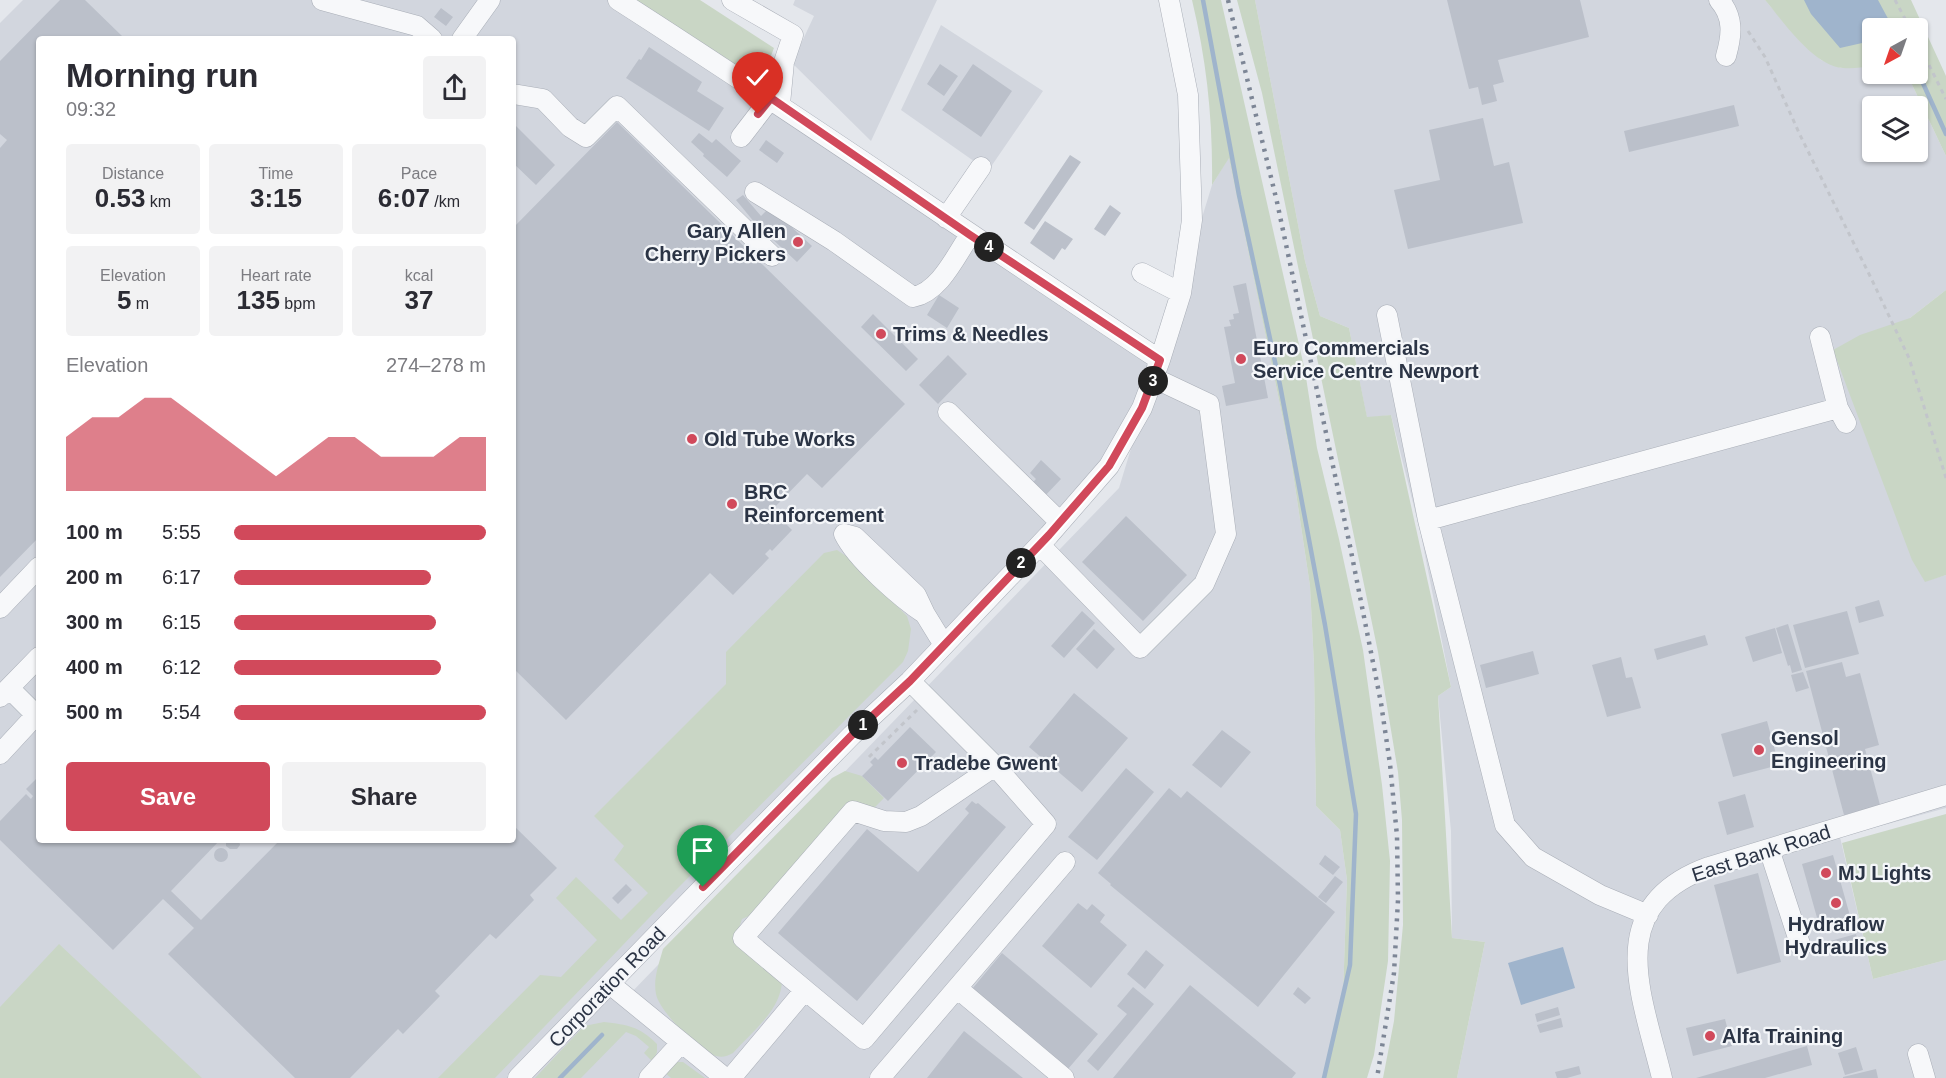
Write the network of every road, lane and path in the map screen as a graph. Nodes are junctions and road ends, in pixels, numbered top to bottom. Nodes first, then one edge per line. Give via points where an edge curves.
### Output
1 (322, 0) edge
2 (490, 0) edge
3 (618, 0) edge
4 (732, 0) edge
5 (1169, 0) edge
6 (1895, 0) edge
7 (1724, 7) edge
8 (1905, 18) edge
9 (429, 36) edge
10 (464, 36) edge
11 (1725, 56) dead end
12 (1928, 64) edge
13 (516, 94) edge
14 (1946, 99) edge
15 (776, 101) junction
16 (741, 137) dead end
17 (981, 166) dead end
18 (755, 192) dead end
19 (945, 218) junction
20 (970, 235) junction
21 (772, 256) dead end
22 (1142, 273) dead end
23 (1181, 293) junction
24 (1387, 315) dead end
25 (1820, 337) dead end
26 (1157, 369) junction
27 (948, 412) dead end
28 (1946, 478) edge
29 (1428, 520) junction
30 (1060, 522) junction
31 (836, 532) dead end
32 (1040, 545) junction
33 (36, 570) edge
34 (0, 608) edge
35 (944, 645) junction
36 (36, 660) edge
37 (910, 681) junction
38 (4, 693) edge
39 (928, 699) junction
40 (36, 713) edge
41 (36, 716) edge
42 (0, 754) edge
43 (869, 757) dead end
44 (995, 766) junction
45 (1946, 795) edge
46 (1769, 849) junction
47 (1065, 862) dead end
48 (1648, 915) junction
49 (1801, 947) dead end
50 (610, 984) junction
51 (957, 988) junction
52 (805, 990) junction
53 (681, 1043) junction
54 (1918, 1054) dead end
55 (518, 1078) edge
56 (649, 1078) edge
57 (725, 1078) edge
58 (731, 1078) edge
59 (880, 1078) edge
60 (1064, 1078) edge
61 (1662, 1078) edge
62 (1925, 1078) edge

1 - 9 street via 417,26
2 - 10 street
3 - 15 street
4 - 15 street via 794,35
5 - 23 street, Corporation Road via 1188,95 1192,220
6 - 8 path
7 - 11 street via 1731,28
7 - 28 path via 1757,41 1909,358
12 - 14 path
13 - 21 street via 543,99 570,128 586,137 617,106
15 - 16 street
15 - 19 street
17 - 19 street
18 - 20 street via 914,297 939,280
19 - 20 street
20 - 26 street
22 - 23 street
23 - 26 street, Corporation Road
24 - 29 street
25 - 29 street via 1842,415
26 - 30 street, Corporation Road via 1142,408 1109,466
26 - 32 street via 1209,404 1226,534 1204,584 1140,648
27 - 30 street
29 - 48 street via 1504,825 1533,857 1600,895
30 - 32 street, Corporation Road
31 - 35 street via 925,614
32 - 35 street, Corporation Road
33 - 34 street
35 - 37 street, Corporation Road
36 - 38 street
37 - 39 street
37 - 50 street, Corporation Road via 852,735
38 - 40 street
39 - 43 path
39 - 44 street
41 - 42 street
44 - 52 street via 906,822 884,821 853,811 743,938
44 - 52 street via 1046,824 872,1030 864,1039
45 - 46 street, East Bank Road
46 - 48 street, East Bank Road via 1683,878
46 - 49 street
47 - 51 street
48 - 61 street, East Bank Road via 1637,942 1636,964
50 - 53 street
50 - 55 street, Corporation Road
51 - 59 street
51 - 60 street
52 - 58 street
53 - 56 street
53 - 57 street
54 - 62 street

